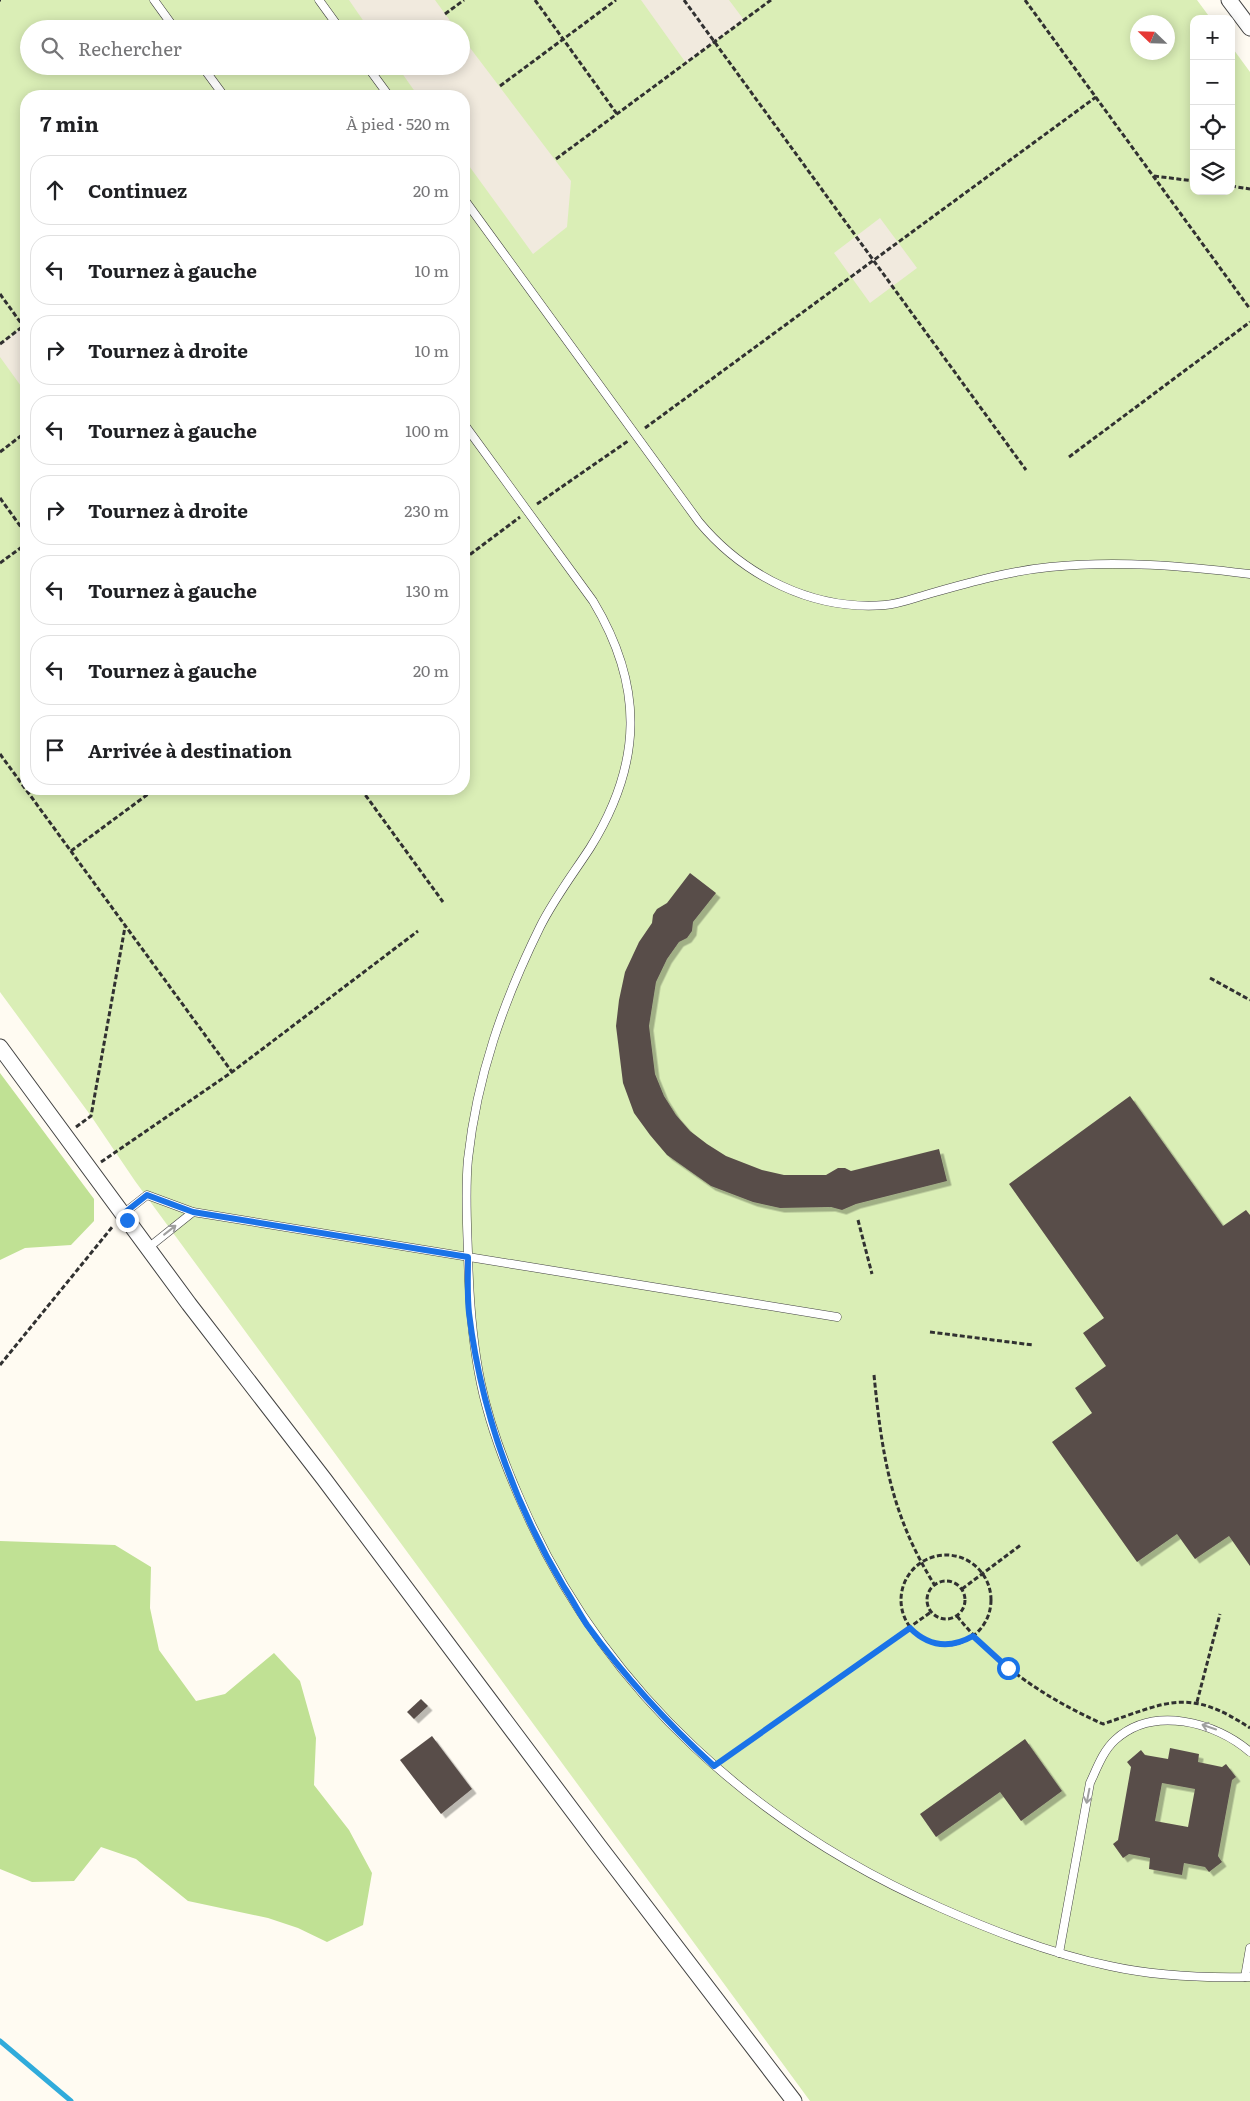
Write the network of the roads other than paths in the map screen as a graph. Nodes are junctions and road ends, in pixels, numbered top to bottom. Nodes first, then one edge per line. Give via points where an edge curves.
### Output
1 (154, 0) edge
2 (319, 0) edge
3 (1230, 0) edge
4 (168, 20) edge
5 (333, 20) edge
6 (1250, 28) edge
7 (209, 75) edge
8 (374, 75) edge
9 (220, 90) edge
10 (385, 90) edge
11 (470, 207) edge
12 (470, 432) edge
13 (1250, 574) edge
14 (0, 1047) edge
15 (193, 1212) junction
16 (123, 1214) junction
17 (148, 1248) junction
18 (468, 1257) junction
19 (837, 1317) dead end
20 (1250, 1752) edge
21 (1250, 1948) edge
22 (1059, 1953) junction
23 (1248, 1977) edge
24 (794, 2101) edge

1 - 4 lane
2 - 5 lane
3 - 6 street
7 - 9 lane
8 - 10 lane
11 - 13 lane via 716,543 744,565 805,596 855,606 886,605 984,579 1049,567 1117,564
12 - 18 lane via 610,629 630,696 631,730 626,768 611,809 543,922 515,981 490,1046 474,1116 468,1163
14 - 16 street
15 - 16 lane via 147,1195
17 -> 15 lane
15 - 18 lane
16 - 17 street
17 - 24 street
18 - 19 lane
18 - 22 lane via 469,1312 481,1387 503,1462 542,1550 586,1624 631,1681 677,1732 714,1766 774,1815 834,1854 909,1894
20 -> 22 lane via 1220,1731 1178,1721 1139,1725 1110,1744 1090,1783
21 - 23 lane
22 - 23 lane via 1121,1968 1177,1975

